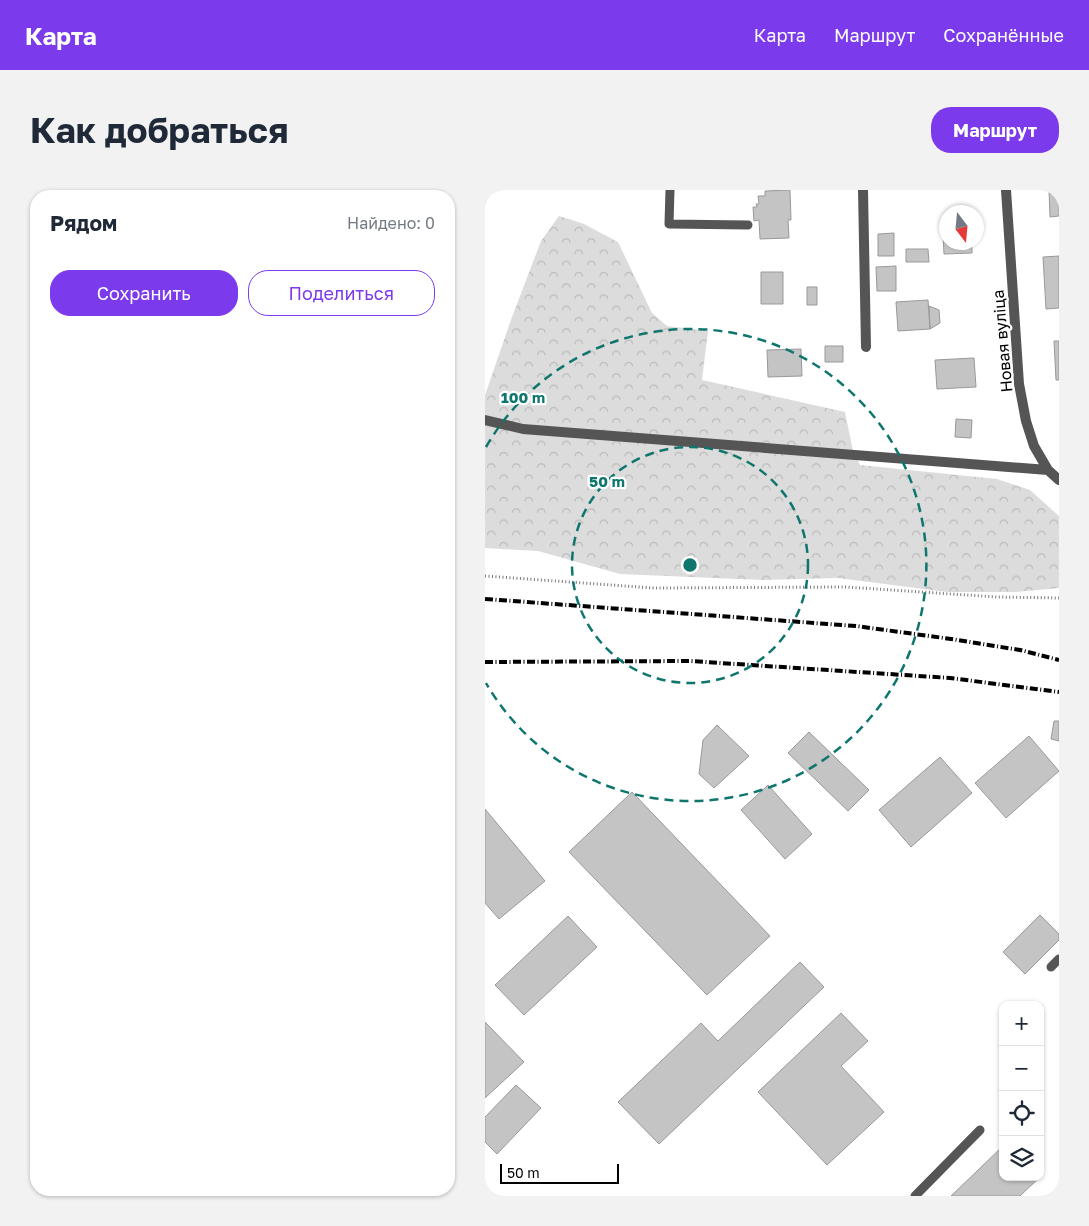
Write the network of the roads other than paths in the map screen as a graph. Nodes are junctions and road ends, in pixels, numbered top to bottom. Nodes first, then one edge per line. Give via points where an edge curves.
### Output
1 (670, 190) edge
2 (863, 190) edge
3 (1006, 190) edge
4 (748, 225) dead end
5 (866, 347) dead end
6 (485, 420) edge
7 (1048, 470) junction
8 (1059, 480) edge
9 (1059, 959) edge
10 (1051, 967) dead end
11 (980, 1130) dead end
12 (915, 1196) edge

1 - 4 lane via 669,224
2 - 5 street
3 - 7 street, Новая вуліца via 1019,384 1034,446
6 - 7 street via 523,429
7 - 8 street, Новая вуліца
9 - 10 lane
11 - 12 lane

